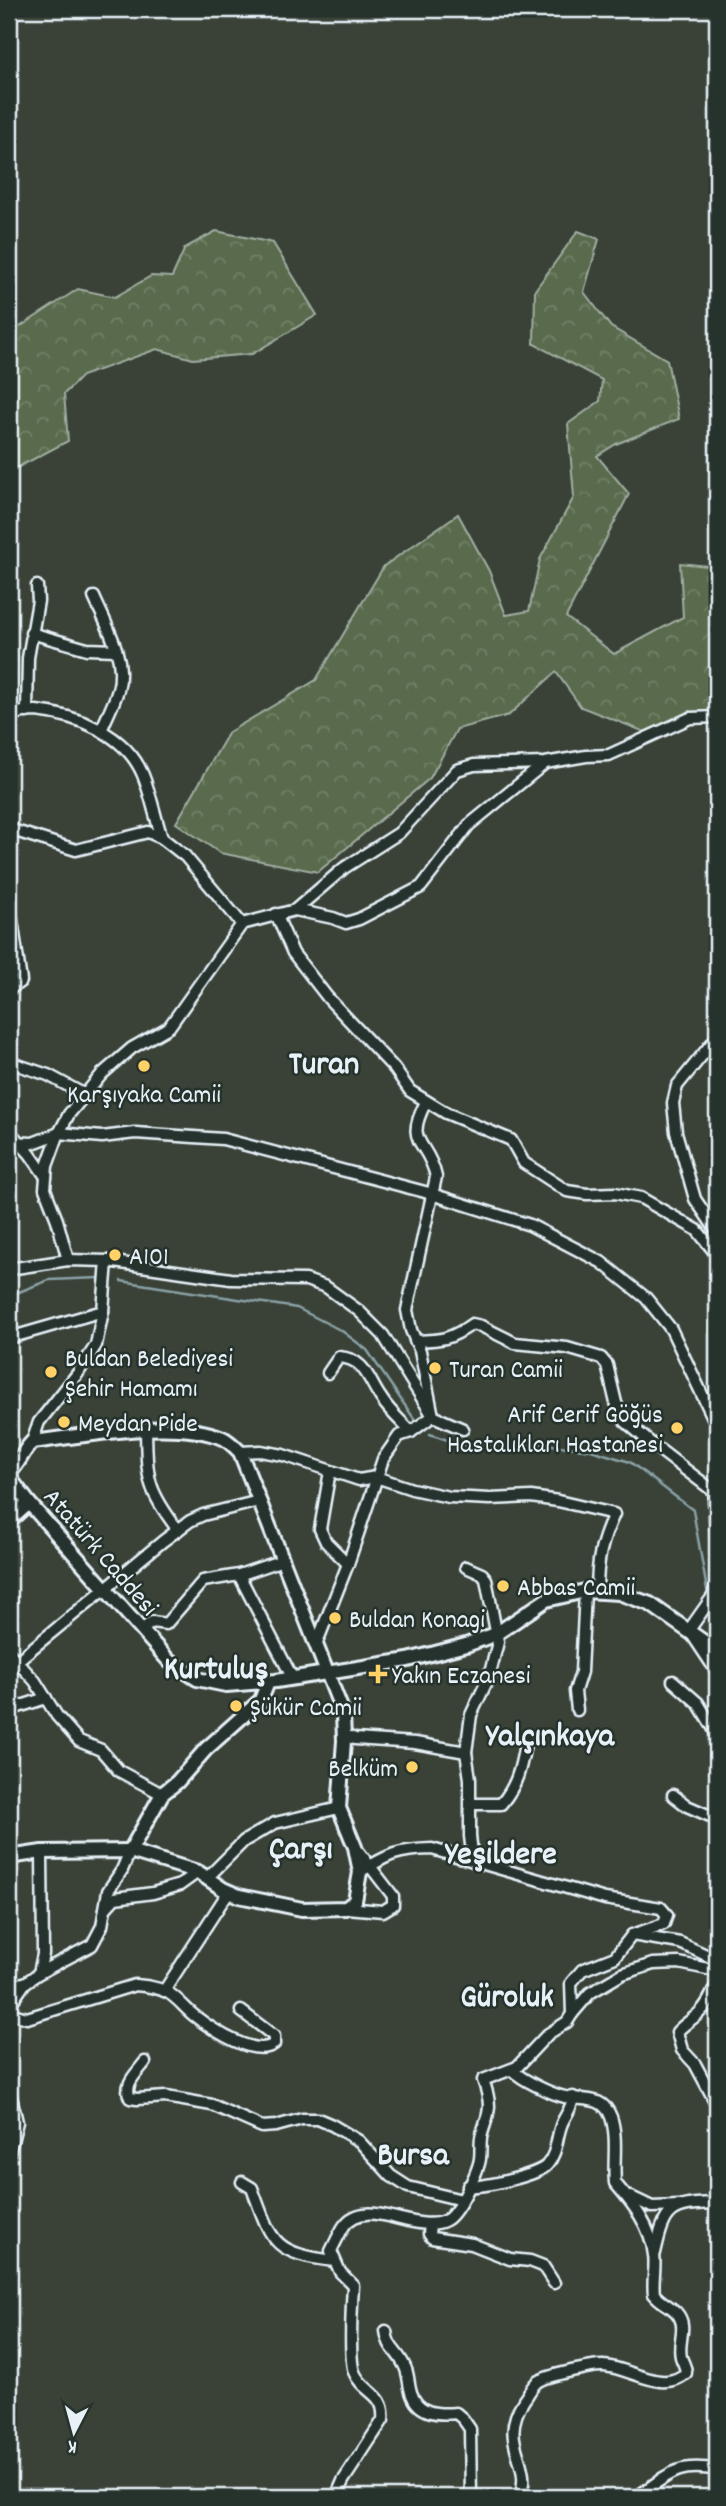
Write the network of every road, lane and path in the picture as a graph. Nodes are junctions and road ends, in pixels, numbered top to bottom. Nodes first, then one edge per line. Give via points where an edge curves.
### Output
1 (37, 586) dead end
2 (94, 597) dead end
3 (31, 633) junction
4 (115, 650) junction
5 (27, 712) junction
6 (9, 715) edge
7 (717, 717) edge
8 (101, 731) junction
9 (545, 763) junction
10 (9, 831) edge
11 (162, 838) junction
12 (9, 899) edge
13 (295, 910) junction
14 (276, 914) junction
15 (242, 924) junction
16 (9, 990) edge
17 (717, 1037) edge
18 (9, 1062) edge
19 (85, 1095) junction
20 (426, 1102) junction
21 (9, 1131) edge
22 (59, 1133) junction
23 (14, 1142) edge
24 (46, 1177) junction
25 (434, 1195) junction
26 (717, 1229) edge
27 (717, 1246) edge
28 (717, 1255) edge
29 (68, 1260) junction
30 (107, 1261) junction
31 (9, 1269) edge
32 (103, 1311) junction
33 (9, 1338) edge
34 (415, 1340) junction
35 (328, 1373) dead end
36 (433, 1416) junction
37 (717, 1426) edge
38 (146, 1430) junction
39 (463, 1430) dead end
40 (411, 1432) junction
41 (32, 1442) junction
42 (240, 1452) junction
43 (330, 1471) junction
44 (9, 1475) edge
45 (376, 1477) junction
46 (717, 1491) edge
47 (259, 1501) junction
48 (29, 1503) junction
49 (9, 1521) edge
50 (178, 1530) junction
51 (717, 1550) edge
52 (283, 1560) junction
53 (348, 1564) junction
54 (466, 1567) dead end
55 (239, 1575) junction
56 (717, 1583) edge
57 (105, 1589) junction
58 (591, 1591) junction
59 (142, 1630) junction
60 (689, 1630) junction
61 (496, 1634) junction
62 (316, 1645) junction
63 (717, 1651) edge
64 (9, 1653) edge
65 (17, 1661) junction
66 (717, 1672) edge
67 (323, 1673) junction
68 (293, 1679) junction
69 (673, 1681) dead end
70 (268, 1682) junction
71 (46, 1698) junction
72 (9, 1710) edge
73 (577, 1710) dead end
74 (717, 1734) edge
75 (344, 1735) junction
76 (526, 1739) dead end
77 (466, 1752) junction
78 (162, 1794) junction
79 (673, 1795) dead end
80 (471, 1804) junction
81 (339, 1808) junction
82 (717, 1819) edge
83 (130, 1851) junction
84 (42, 1852) junction
85 (9, 1857) edge
86 (473, 1861) junction
87 (365, 1869) junction
88 (203, 1874) junction
89 (229, 1891) junction
90 (105, 1909) junction
91 (346, 1909) junction
92 (632, 1935) junction
93 (717, 1960) edge
94 (717, 1971) edge
95 (39, 1973) junction
96 (25, 1983) junction
97 (717, 1983) edge
98 (9, 1985) edge
99 (164, 1991) junction
100 (9, 2006) edge
101 (241, 2011) dead end
102 (9, 2013) edge
103 (572, 2014) junction
104 (145, 2062) dead end
105 (512, 2070) junction
106 (9, 2088) edge
107 (573, 2098) junction
108 (717, 2105) edge
109 (9, 2153) edge
110 (242, 2182) dead end
111 (468, 2186) junction
112 (624, 2194) junction
113 (461, 2200) junction
114 (717, 2203) edge
115 (680, 2206) junction
116 (430, 2224) junction
117 (654, 2255) junction
118 (334, 2261) junction
119 (554, 2283) dead end
120 (386, 2332) dead end
121 (717, 2470) edge
122 (336, 2497) edge
123 (471, 2497) edge
124 (520, 2497) edge
125 (637, 2497) edge

1 - 3 street
2 - 4 street
3 - 4 street via 87,649
3 - 5 street
4 - 8 street via 120,666 118,689
5 - 6 street
5 - 8 street via 79,720
7 - 9 street via 690,718 609,755
8 - 11 street via 132,755
9 - 13 street via 474,765 457,770 399,833 344,868
9 - 13 street via 469,825 421,887 346,923
10 - 11 street via 76,850 148,832
11 - 15 street via 186,856
12 - 16 street via 21,981
13 - 14 street
14 - 15 street
14 - 20 street via 293,953 320,988 410,1091
15 - 19 street via 169,1027 132,1048
17 - 26 street via 677,1086 673,1103 676,1132 695,1199
18 - 19 street via 48,1075
19 - 22 street
20 - 25 street via 416,1122 416,1134 433,1161
20 - 28 street via 511,1140 524,1163 567,1191 641,1198 698,1230
21 - 23 street
22 - 23 street via 33,1143
22 - 24 street
22 - 25 street via 223,1139
23 - 24 street via 30,1154
24 - 29 street via 45,1189
25 - 34 street via 407,1310
25 - 37 street via 530,1225 601,1262 646,1298 671,1329
26 - 27 street
29 - 30 street
29 - 31 street
30 - 32 street
30 - 36 street via 230,1279 306,1280 326,1287 383,1335
32 - 33 street
32 - 41 street via 96,1345 39,1422
34 - 36 street
34 - 46 street via 443,1340 472,1324 515,1343 567,1348 601,1358 625,1421
35 - 40 street via 339,1357 351,1358
36 - 39 street
36 - 40 street
38 - 41 street
38 - 42 street via 202,1432 225,1439
38 - 50 street via 152,1491
40 - 45 street via 399,1436
41 - 44 street
42 - 43 street via 283,1455
42 - 47 street
43 - 45 street via 359,1480
43 - 53 street via 320,1529
44 - 48 street, Atatürk Caddesi
45 - 53 street
45 - 58 street via 449,1496 531,1497 614,1514 603,1538
46 - 51 street
47 - 50 street via 203,1516
47 - 52 street
48 - 49 street
48 - 57 street, Atatürk Caddesi
50 - 57 street
52 - 55 street
52 - 62 street
53 - 62 street
54 - 61 street via 486,1579
55 - 59 street via 203,1581 166,1624 152,1622
55 - 68 street
56 - 60 street
57 - 59 street, Atatürk Caddesi
57 - 65 street
58 - 60 street via 619,1592 650,1604
58 - 61 street, Atatürk Caddesi via 546,1600
58 - 73 street via 575,1691
59 - 70 street, Atatürk Caddesi via 169,1661 197,1679 226,1685
60 - 63 street
60 - 66 street
61 - 67 street, Atatürk Caddesi via 408,1660
61 - 77 street via 495,1656 471,1715
62 - 67 street
64 - 65 street
65 - 71 street
67 - 68 street, Atatürk Caddesi
67 - 75 street via 343,1713
68 - 70 street, Atatürk Caddesi
69 - 74 street via 706,1713
70 - 78 street via 261,1699
71 - 72 street
71 - 78 street via 79,1741 101,1750 120,1771
75 - 77 street
75 - 81 street
76 - 80 street via 513,1791 501,1804
77 - 80 street
78 - 83 street
79 - 82 street
80 - 86 street
81 - 87 street
81 - 88 street via 275,1823
83 - 84 street
83 - 88 street
83 - 90 street via 108,1891
84 - 85 street
84 - 95 street
86 - 87 street via 432,1849 405,1850 388,1854
86 - 92 street via 605,1899 661,1908 667,1915 664,1924
87 - 91 street via 355,1901
87 - 91 street via 393,1896 393,1905 383,1911
88 - 89 street
88 - 90 street via 153,1893 115,1898
89 - 91 street via 302,1909
89 - 99 street
90 - 95 street via 92,1945
92 - 93 street via 680,1943
92 - 103 street via 615,1957 582,1970 570,1983
94 - 103 street via 679,1963 653,1964 622,1974 590,1993
95 - 96 street
96 - 98 street
96 - 100 street
97 - 108 street via 699,2014 677,2032 682,2050
99 - 101 street via 198,2019 250,2049 274,2044 274,2036
99 - 102 street via 135,1985 27,2018
103 - 105 street
104 - 113 street via 128,2084 130,2098 166,2097 212,2105 262,2127 318,2119 359,2141 391,2176 408,2187
105 - 107 street
105 - 111 street via 483,2080 489,2107 480,2161
106 - 109 street via 17,2122
107 - 111 street via 547,2166 489,2186
107 - 112 street via 596,2100 606,2107 614,2140 615,2183
110 - 118 street via 252,2188 262,2218 288,2252
111 - 113 street
112 - 115 street via 652,2207
112 - 117 street via 647,2227
113 - 116 street via 449,2220
114 - 115 street
115 - 117 street via 661,2225
116 - 118 street via 378,2213 359,2216 345,2224 331,2251
116 - 119 street via 432,2238 530,2261 543,2266
117 - 124 street via 654,2294 683,2322 681,2355 686,2373 680,2379 659,2382 602,2366 537,2382 514,2420 514,2448 524,2473
118 - 122 street via 353,2285 353,2370 384,2409 383,2420
120 - 123 street via 387,2343 405,2365 417,2405 428,2412 456,2413 470,2429
121 - 125 street via 679,2468

